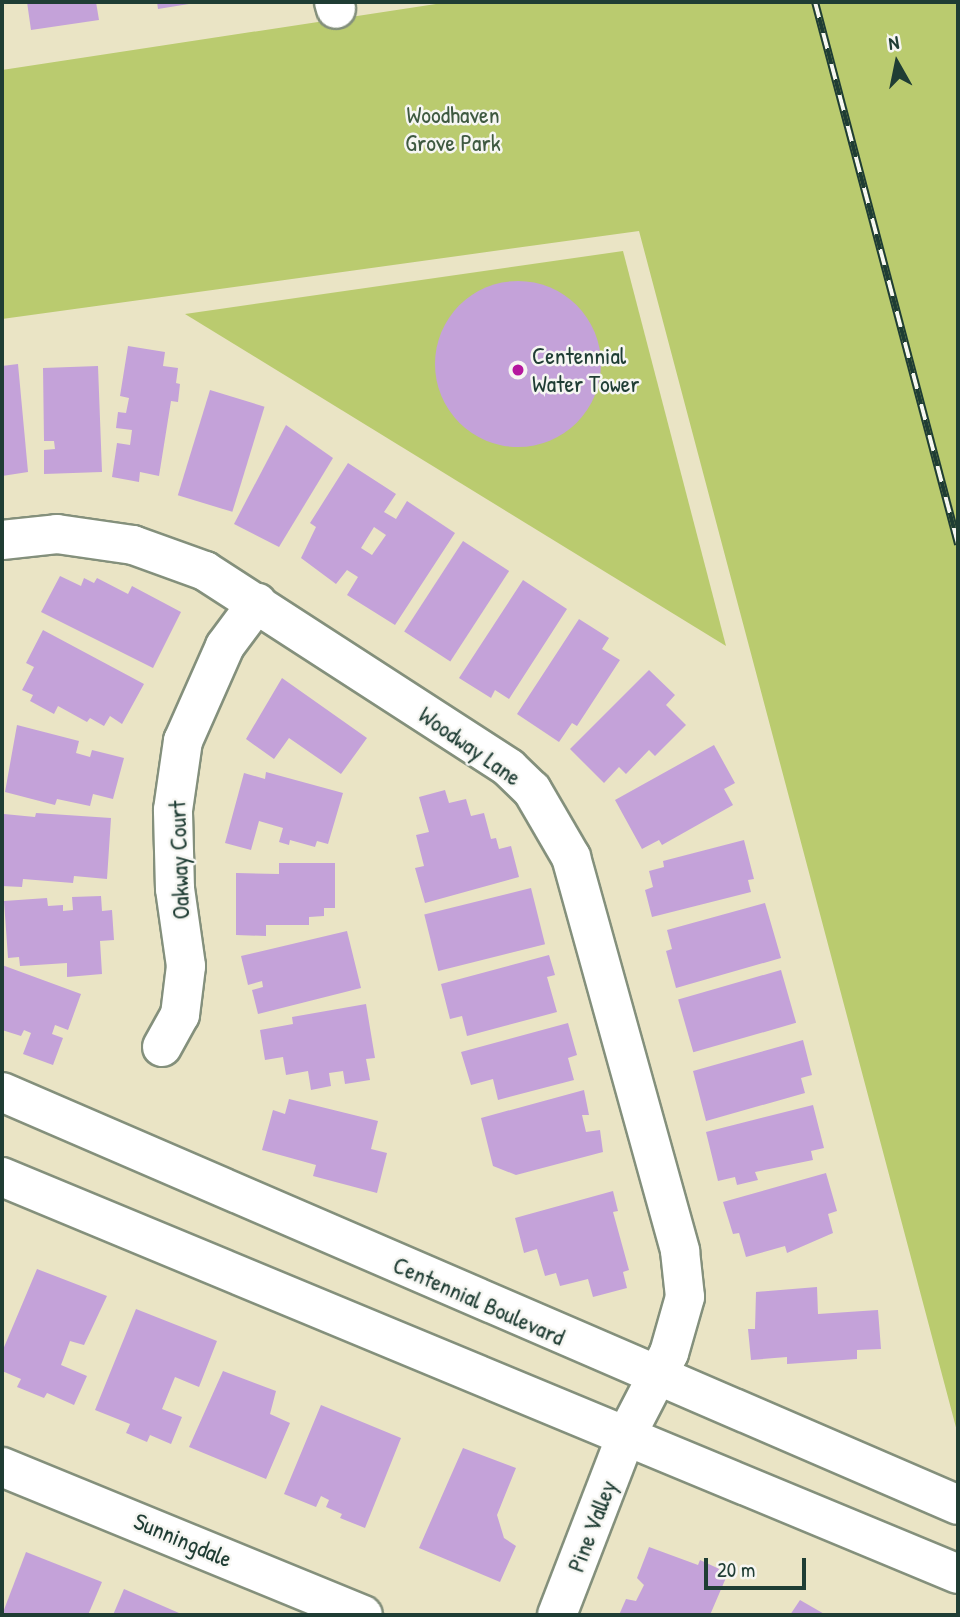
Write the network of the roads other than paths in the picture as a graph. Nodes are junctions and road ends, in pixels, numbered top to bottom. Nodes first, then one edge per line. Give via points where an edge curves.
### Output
1 (2, 540) edge
2 (257, 603) junction
3 (162, 1047) dead end
4 (2, 1092) edge
5 (2, 1177) edge
6 (657, 1378) junction
7 (626, 1436) junction
8 (2, 1467) edge
9 (958, 1506) edge
10 (958, 1574) edge
11 (363, 1615) edge
12 (557, 1615) edge

1 - 2 street, Woodway Lane via 57,534 133,545 205,571
2 - 3 street, Oakway Court via 225,646 183,741 173,810 174,889 186,966 180,1015
2 - 6 street, Woodway Lane via 509,768 532,790 571,857 680,1251 685,1297
4 - 6 street, Centennial Boulevard
5 - 7 street
6 - 7 street, Woodway Lane
6 - 9 street, Centennial Boulevard
7 - 10 street
7 - 12 street, Pine Valley
8 - 11 street, Sunningdale

